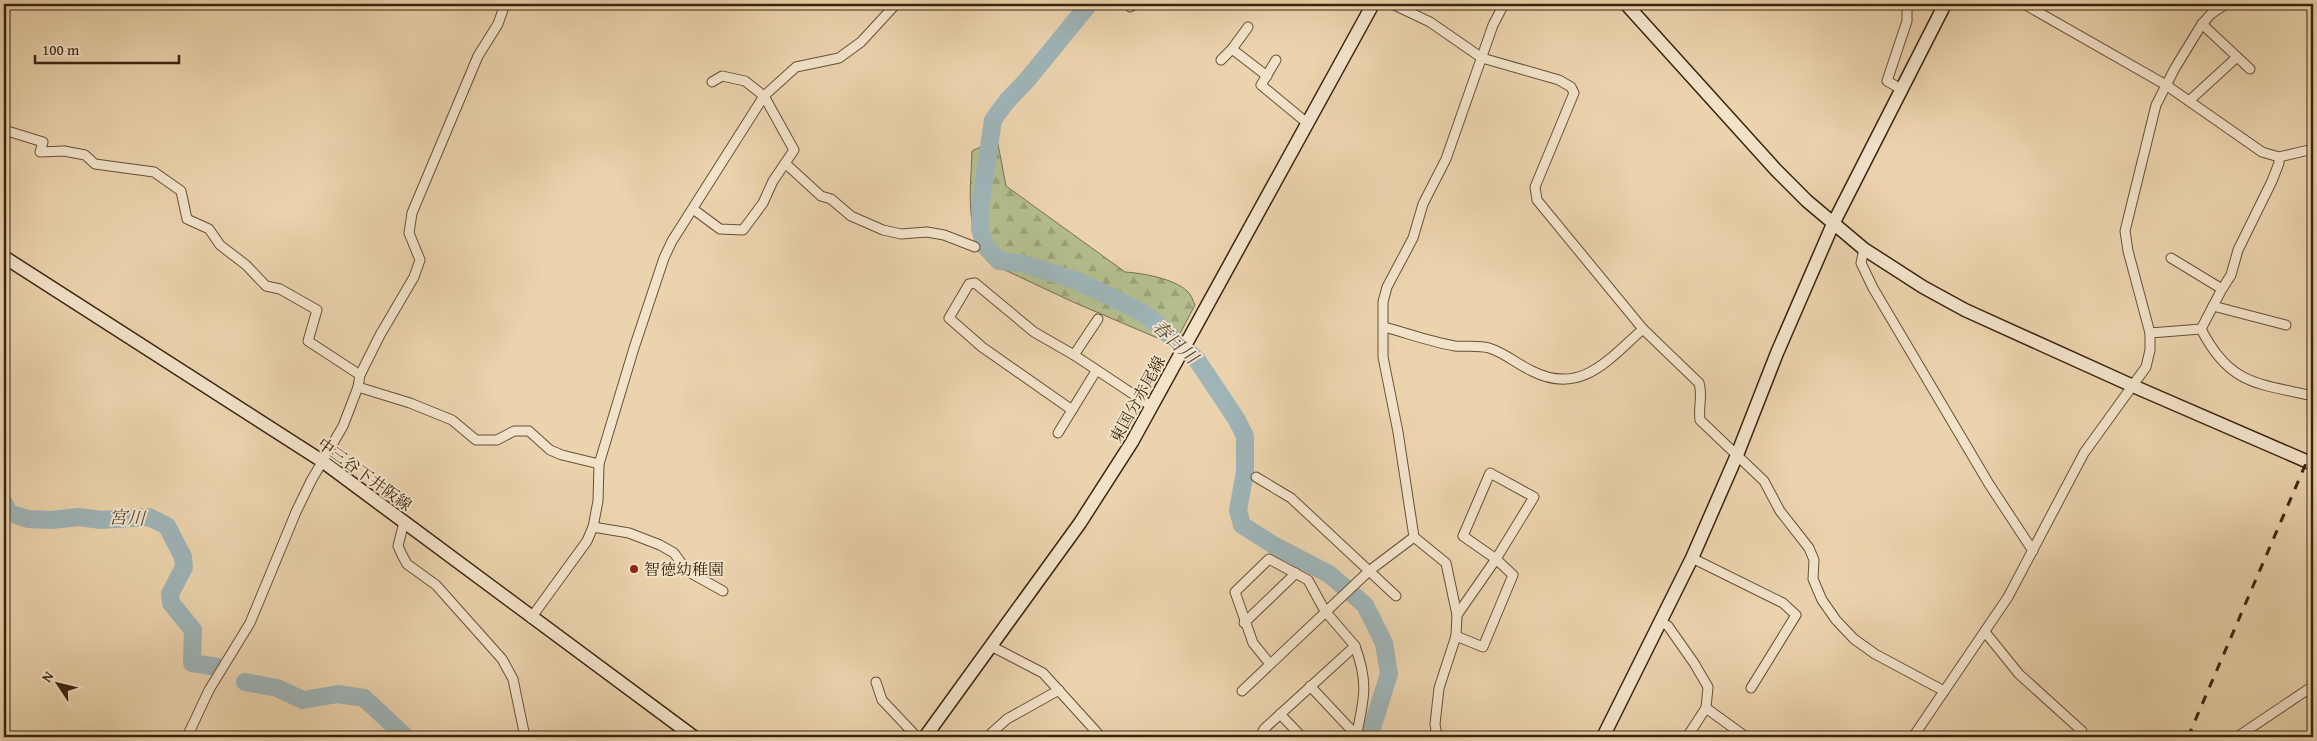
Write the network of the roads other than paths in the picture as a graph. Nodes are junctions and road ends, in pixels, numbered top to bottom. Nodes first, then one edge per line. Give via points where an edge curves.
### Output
1 (505, 4) edge
2 (896, 4) edge
3 (1372, 4) edge
4 (1392, 4) edge
5 (1504, 4) edge
6 (1626, 4) edge
7 (1907, 4) edge
8 (1945, 4) edge
9 (2024, 4) edge
10 (2226, 4) edge
11 (2202, 24) junction
12 (1248, 27) dead end
13 (1232, 48) junction
14 (2237, 57) junction
15 (1482, 58) junction
16 (1221, 60) dead end
17 (1276, 60) dead end
18 (2250, 69) dead end
19 (1267, 76) junction
20 (712, 82) dead end
21 (2166, 86) junction
22 (1901, 89) junction
23 (764, 96) junction
24 (2189, 101) junction
25 (1307, 123) junction
26 (4, 130) edge
27 (2312, 146) edge
28 (2279, 157) junction
29 (786, 164) junction
30 (693, 209) junction
31 (1833, 224) junction
32 (975, 248) dead end
33 (1864, 249) junction
34 (4, 256) edge
35 (2171, 258) dead end
36 (2222, 288) junction
37 (2212, 306) junction
38 (1098, 319) dead end
39 (2286, 325) dead end
40 (1384, 327) junction
41 (1643, 329) junction
42 (2201, 329) junction
43 (2150, 333) junction
44 (1074, 355) junction
45 (1096, 370) junction
46 (360, 375) junction
47 (2133, 386) junction
48 (358, 388) junction
49 (2313, 396) edge
50 (1151, 406) junction
51 (1072, 410) junction
52 (1058, 433) dead end
53 (1737, 455) junction
54 (322, 461) junction
55 (599, 464) junction
56 (2313, 464) edge
57 (1256, 478) dead end
58 (404, 522) junction
59 (593, 527) junction
60 (1414, 537) junction
61 (2033, 551) junction
62 (1692, 558) junction
63 (1496, 559) junction
64 (1369, 571) junction
65 (1296, 573) junction
66 (723, 592) dead end
67 (1396, 596) dead end
68 (1329, 608) junction
69 (1456, 615) junction
70 (531, 618) junction
71 (1660, 621) junction
72 (1244, 623) junction
73 (1985, 632) junction
74 (1456, 636) junction
75 (991, 646) junction
76 (1355, 646) junction
77 (1270, 664) junction
78 (876, 682) dead end
79 (1310, 686) junction
80 (2313, 686) edge
81 (1750, 688) dead end
82 (1059, 690) junction
83 (1242, 691) dead end
84 (1944, 691) junction
85 (1706, 708) junction
86 (1280, 714) junction
87 (187, 737) edge
88 (525, 737) edge
89 (694, 737) edge
90 (917, 737) edge
91 (925, 737) edge
92 (987, 737) edge
93 (1101, 737) edge
94 (1260, 737) edge
95 (1302, 737) edge
96 (1356, 737) edge
97 (1437, 737) edge
98 (1603, 737) edge
99 (1687, 737) edge
100 (1746, 737) edge
101 (1913, 737) edge
102 (2077, 737) edge
103 (2237, 737) edge

1 - 46 street via 498,24 478,56 412,213 409,233 420,260 414,277
2 - 23 street via 861,42 840,58 796,67
3 - 25 street, 東国分赤尾線
4 - 15 street via 1430,22
5 - 15 street
6 - 31 street via 1776,170
7 - 22 street via 1907,21 1887,81
8 - 22 street
9 - 21 street
10 - 11 street
11 - 14 street
11 - 21 street
12 - 13 street
13 - 16 street
13 - 19 street
14 - 18 street
14 - 24 street
15 - 40 street via 1446,159 1423,204 1413,238 1387,287 1383,302
15 - 41 street via 1559,80 1571,87 1574,93 1535,187 1537,200
17 - 19 street
19 - 25 street via 1261,84
20 - 23 street via 722,76 745,80
21 - 24 street
21 - 43 street via 2156,105 2125,231
22 - 31 street
23 - 29 street via 794,150
23 - 30 street
24 - 28 street via 2262,152
25 - 50 street, 東国分赤尾線
26 - 46 street via 43,142 40,152 64,151 85,155 95,164 154,172 181,191 186,219 209,229 220,245 266,286 280,289 317,310 308,342
27 - 28 street
28 - 36 street via 2272,181 2238,250 2231,275
29 - 30 street via 743,230 720,229
29 - 32 street via 851,216 883,230 901,234 927,232 944,235
30 - 55 street via 664,258
31 - 33 street
31 - 53 street
33 - 47 street via 1965,310
33 - 61 street via 1862,263 1873,288 1989,484
34 - 54 street, 中三谷下井阪線
35 - 36 street
36 - 37 street
37 - 39 street
37 - 42 street
38 - 44 street
40 - 41 street via 1454,346 1486,347 1548,378 1567,380 1595,371
40 - 60 street via 1383,357
41 - 53 street via 1699,383 1702,392 1698,409 1700,420
42 - 43 street
42 - 49 street via 2222,364 2238,376
43 - 47 street via 2146,367
44 - 45 street
44 - 51 street via 1034,332 975,283 969,284 949,318 982,347
45 - 50 street
45 - 51 street
46 - 48 street
47 - 56 street
47 - 61 street via 2084,453
48 - 54 street via 343,426
48 - 55 street via 410,403 452,420 476,440 497,440 514,432 529,431 550,450
50 - 75 street, 東国分赤尾線 via 1080,523
51 - 52 street
53 - 62 street
53 - 84 street via 1764,482 1780,511 1809,548 1814,560 1813,579 1836,620 1875,654
54 - 58 street, 中三谷下井阪線
54 - 87 street via 296,512 250,623 209,690
55 - 59 street via 598,501
57 - 64 street via 1291,498
58 - 70 street, 中三谷下井阪線
58 - 88 street via 398,546 408,564 436,585 502,659 512,680
59 - 66 street via 629,533 660,545 674,553 687,571
59 - 70 street via 588,541
60 - 64 street
60 - 69 street via 1446,563
61 - 73 street
62 - 71 street
62 - 81 street via 1783,603 1796,615
63 - 63 street via 1463,536 1490,473 1534,497
63 - 69 street
63 - 74 street via 1513,575 1483,647
64 - 67 street
64 - 68 street
65 - 68 street via 1308,580
65 - 72 street
65 - 72 street via 1269,559 1235,592
68 - 76 street
68 - 77 street
69 - 74 street
70 - 89 street, 中三谷下井阪線
71 - 85 street via 1668,626 1708,687
71 - 98 street
72 - 77 street via 1253,643
73 - 84 street
73 - 102 street via 2019,674 2082,730
74 - 97 street via 1439,688 1435,724
75 - 82 street via 1042,672
75 - 91 street, 東国分赤尾線
76 - 79 street
76 - 96 street via 1363,668 1365,692
77 - 83 street
78 - 90 street via 882,700
79 - 86 street
79 - 96 street
80 - 103 street
82 - 92 street via 1007,719
82 - 93 street
84 - 101 street
85 - 99 street
85 - 100 street
86 - 94 street
86 - 95 street

